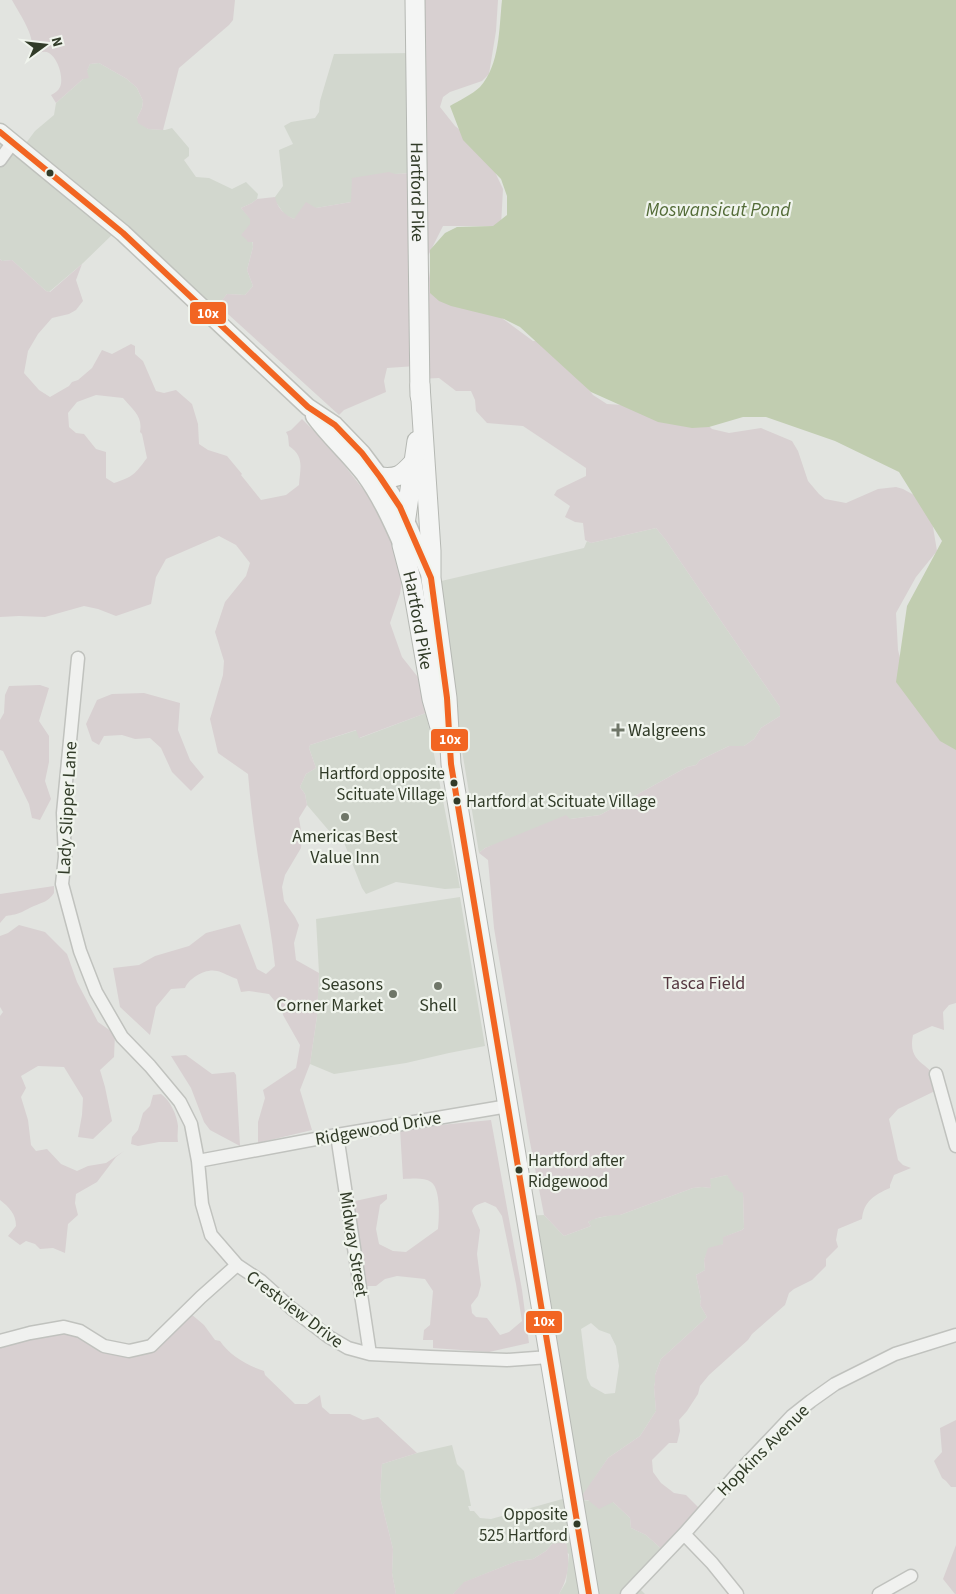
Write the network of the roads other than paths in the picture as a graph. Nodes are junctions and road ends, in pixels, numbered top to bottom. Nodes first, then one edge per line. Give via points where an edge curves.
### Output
1 (415, 0) edge
2 (0, 132) edge
3 (13, 142) junction
4 (0, 160) edge
5 (420, 386) junction
6 (308, 407) junction
7 (413, 463) junction
8 (380, 477) junction
9 (406, 520) junction
10 (402, 545) junction
11 (431, 578) junction
12 (78, 658) dead end
13 (451, 764) junction
14 (936, 1074) dead end
15 (508, 1106) junction
16 (337, 1135) junction
17 (956, 1146) edge
18 (198, 1162) junction
19 (237, 1265) junction
20 (956, 1335) edge
21 (0, 1341) edge
22 (370, 1354) junction
23 (549, 1357) junction
24 (684, 1534) junction
25 (911, 1576) dead end
26 (589, 1594) edge
27 (627, 1594) edge
28 (737, 1594) edge
29 (879, 1594) edge

1 - 5 highway, Hartford Pike
2 - 3 main road
3 - 4 street
3 - 6 main road via 123,233
5 - 7 highway, Hartford Pike
5 - 11 highway, Hartford Pike
6 - 8 main road via 335,425
6 - 10 main road via 373,487
7 - 8 highway via 397,477
7 - 9 highway, Hartford Pike
8 - 9 main road
9 - 10 highway, Hartford Pike
9 - 11 main road
10 - 13 highway, Hartford Pike via 414,592 432,700
11 - 13 highway, Hartford Pike via 447,698
12 - 18 street, Lady Slipper Lane via 63,813 65,857 62,884 80,951 96,992 122,1037 180,1102 191,1124
13 - 15 highway, Hartford Pike
14 - 17 street
15 - 16 street, Ridgewood Drive
15 - 23 highway, Hartford Pike
16 - 18 street, Ridgewood Drive
16 - 22 street, Midway Street
18 - 19 street, Crestview Drive via 202,1204 210,1235
19 - 21 street via 151,1346 128,1351 104,1346 80,1331 64,1327
19 - 22 street, Crestview Drive via 329,1337 348,1348
20 - 24 street, Hopkins Avenue via 895,1354 834,1384 792,1416
22 - 23 street, Crestview Drive via 507,1360
23 - 26 highway, Hartford Pike
24 - 27 street, Hopkins Avenue
24 - 28 street
25 - 29 street

